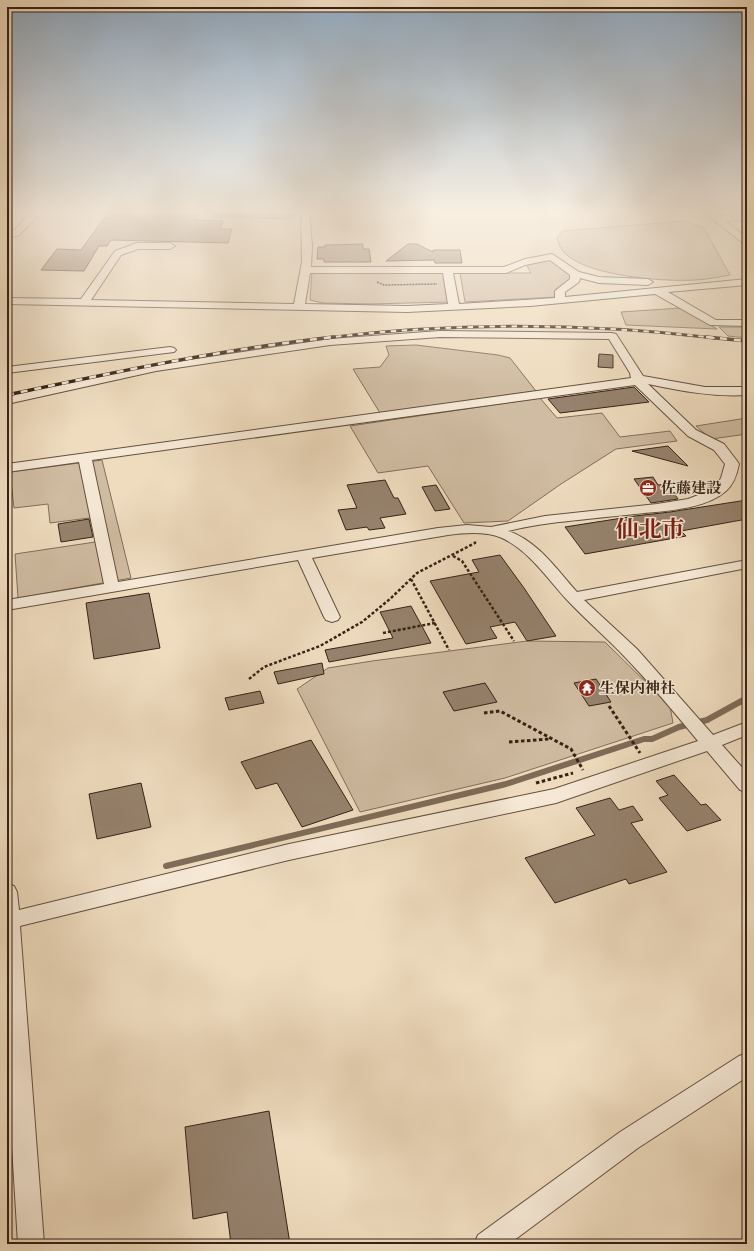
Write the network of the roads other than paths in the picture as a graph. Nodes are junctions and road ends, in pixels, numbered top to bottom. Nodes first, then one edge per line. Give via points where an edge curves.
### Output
1 (107, 268) edge
2 (509, 268) edge
3 (567, 268) edge
4 (305, 270) joint
5 (448, 270) junction
6 (575, 274) junction
7 (747, 282) edge
8 (690, 286) junction
9 (656, 290) junction
10 (7, 301) edge
11 (560, 301) junction
12 (84, 302) junction
13 (299, 306) junction
14 (454, 307) junction
15 (747, 323) edge
16 (170, 350) dead end
17 (7, 370) edge
18 (638, 379) junction
19 (747, 390) edge
20 (7, 400) edge
21 (85, 458) junction
22 (7, 468) edge
23 (491, 531) junction
24 (303, 555) junction
25 (747, 564) edge
26 (112, 587) junction
27 (574, 597) junction
28 (7, 605) edge
29 (332, 617) dead end
30 (747, 728) edge
31 (710, 743) junction
32 (747, 785) edge
33 (7, 892) edge
34 (8, 920) edge
35 (747, 1064) edge
36 (31, 1244) edge
37 (487, 1244) edge

1 - 12 street
2 - 5 street
3 - 6 street
4 - 5 street
4 - 13 street
5 - 14 street
6 - 8 street via 599,280 665,282
6 - 11 street via 575,280 560,291
7 - 8 street
8 - 9 street
9 - 11 street
9 - 15 street via 714,323
10 - 12 street
11 - 14 street
12 - 13 street
13 - 14 street via 407,309
16 - 17 street
18 - 19 street via 699,391 721,393
18 - 20 street via 612,336 440,334 330,342 208,359
18 - 21 street
18 - 23 street via 692,433 719,447 732,464 729,478 720,490 702,500 515,524
21 - 22 street
21 - 26 street
23 - 24 street via 470,529 428,534
23 - 27 street via 522,543
24 - 26 street
24 - 29 street
25 - 27 street
26 - 28 street
27 - 31 street via 630,652
30 - 31 street
31 - 32 street
31 - 34 street via 556,796 289,852
33 - 34 street
34 - 36 street
35 - 37 street via 629,1140

